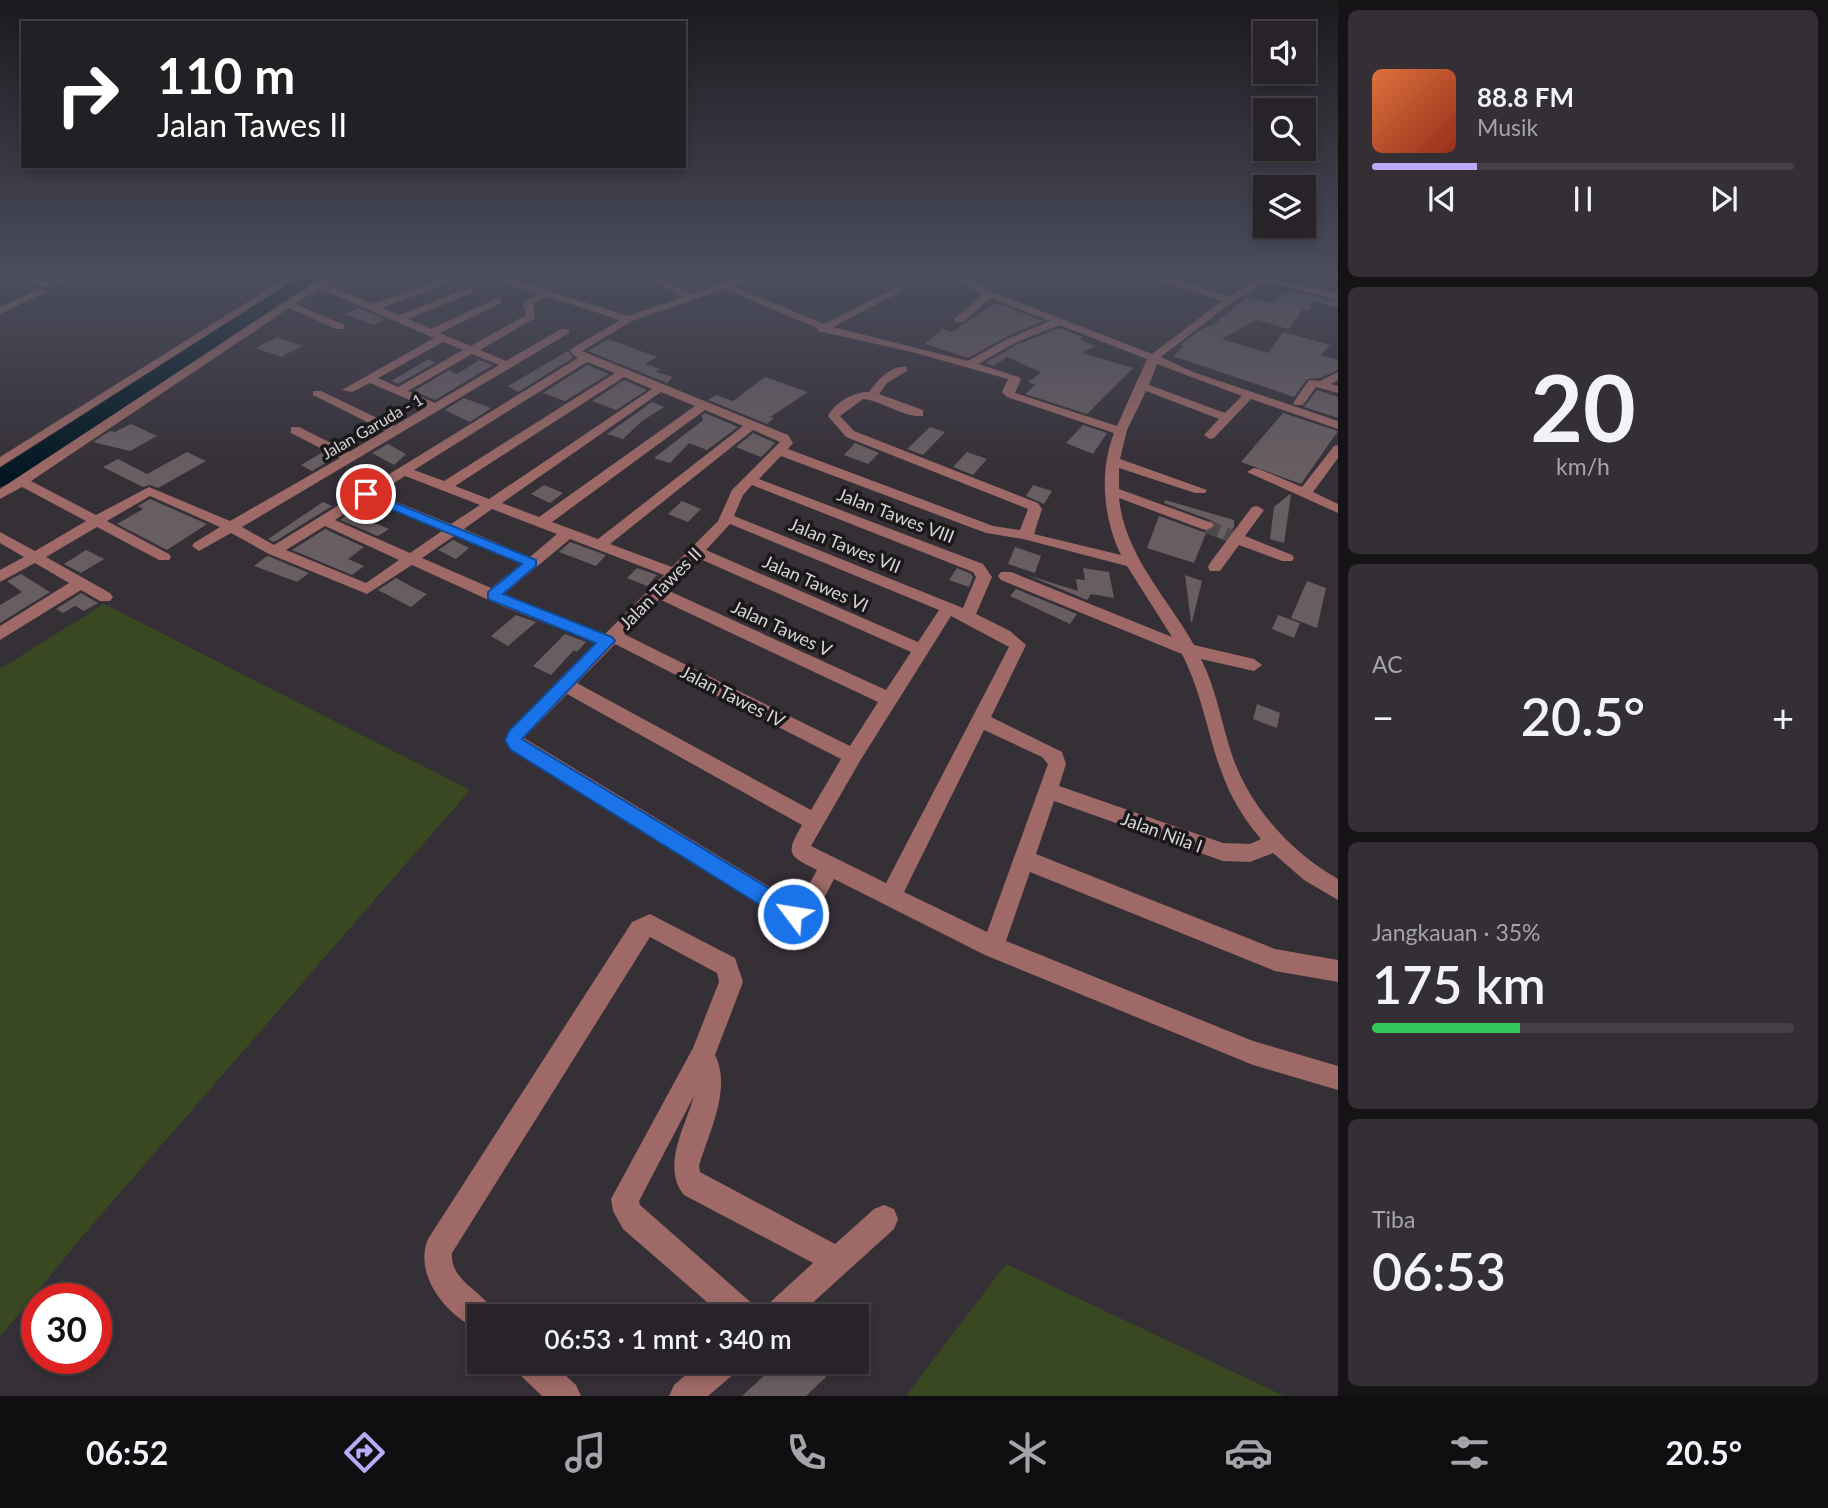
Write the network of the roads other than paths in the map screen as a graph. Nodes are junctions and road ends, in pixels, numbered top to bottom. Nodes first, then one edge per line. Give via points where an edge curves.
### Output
1 (193, 341) edge
2 (234, 341) edge
3 (427, 341) edge
4 (451, 341) edge
5 (484, 341) edge
6 (548, 341) edge
7 (591, 341) edge
8 (873, 341) edge
9 (1011, 341) edge
10 (1109, 341) edge
11 (1175, 341) edge
12 (469, 349) junction
13 (586, 358) junction
14 (1153, 358) junction
15 (970, 364) junction
16 (507, 365) junction
17 (1173, 366) junction
18 (904, 369) dead end
19 (623, 373) junction
20 (1338, 375) edge
21 (369, 378) junction
22 (1322, 384) junction
23 (1144, 387) junction
24 (660, 388) junction
25 (348, 390) dead end
26 (1338, 390) edge
27 (399, 391) junction
28 (317, 393) dead end
29 (1249, 395) junction
30 (872, 396) junction
31 (1299, 403) junction
32 (703, 406) junction
33 (435, 407) junction
34 (919, 413) dead end
35 (1338, 416) edge
36 (1228, 418) junction
37 (752, 425) junction
38 (1338, 425) edge
39 (295, 430) dead end
40 (394, 431) junction
41 (1121, 431) junction
42 (1210, 435) dead end
43 (1338, 449) edge
44 (780, 451) junction
45 (348, 457) junction
46 (1115, 462) junction
47 (0, 463) edge
48 (404, 471) junction
49 (1254, 472) dead end
50 (750, 480) junction
51 (21, 481) junction
52 (444, 486) junction
53 (1200, 490) dead end
54 (1113, 491) junction
55 (1305, 493) junction
56 (366, 494) junction
57 (0, 495) edge
58 (491, 505) junction
59 (1338, 509) edge
60 (1257, 510) dead end
61 (727, 517) junction
62 (323, 520) junction
63 (95, 521) junction
64 (541, 523) junction
65 (1207, 526) tunnel mouth
66 (231, 527) junction
67 (453, 531) junction
68 (567, 534) junction
69 (1027, 535) junction
70 (0, 537) edge
71 (1238, 539) junction
72 (600, 545) junction
73 (199, 546) dead end
74 (274, 551) junction
75 (696, 551) junction
76 (164, 557) dead end
77 (32, 558) junction
78 (1287, 558) dead end
79 (411, 560) junction
80 (1132, 562) junction
81 (532, 563) junction
82 (1215, 567) dead end
83 (675, 574) junction
84 (1006, 576) dead end
85 (0, 577) edge
86 (80, 583) junction
87 (658, 592) junction
88 (493, 596) junction
89 (105, 597) dead end
90 (948, 608) junction
91 (967, 616) junction
92 (0, 634) edge
93 (610, 639) junction
94 (921, 650) junction
95 (1188, 650) junction
96 (1255, 666) dead end
97 (564, 684) junction
98 (890, 699) junction
99 (980, 720) junction
100 (853, 757) junction
101 (1048, 791) junction
102 (815, 822) junction
103 (1277, 842) junction
104 (1023, 859) junction
105 (829, 868) junction
106 (1335, 893) edge
107 (890, 897) junction
108 (993, 947) junction
109 (1338, 971) edge
110 (702, 1056) junction
111 (1338, 1078) edge
112 (884, 1219) dead end
113 (838, 1261) junction
114 (469, 1304) edge
115 (731, 1304) edge
116 (790, 1304) edge
117 (542, 1374) edge
118 (713, 1374) edge
119 (698, 1391) edge
120 (565, 1396) edge

1 - 47 street
2 - 51 street
3 - 21 street
4 - 12 street
5 - 12 street
6 - 16 street, Jalan Garuda - 1
7 - 13 street via 575,351
8 - 15 street
9 - 15 street
10 - 14 street
11 - 14 street
12 - 16 street
12 - 27 street
13 - 19 street
13 - 48 street
14 - 17 street
14 - 23 street
15 - 41 street via 1014,378 1011,395
16 - 33 street, Jalan Garuda - 1
17 - 29 street
17 - 31 street
18 - 30 street via 883,381
19 - 24 street
19 - 52 street
20 - 22 street
21 - 25 street
21 - 27 street
22 - 26 street
22 - 31 street via 1313,382
23 - 36 street
23 - 41 street
24 - 32 street
24 - 58 street
27 - 33 street
28 - 40 street
29 - 36 street
29 - 38 street
30 - 34 street
30 - 69 street via 861,395 836,411 834,415 845,430 1033,506
31 - 35 street
32 - 37 street
32 - 64 street
33 - 40 street, Jalan Garuda - 1
36 - 42 street
37 - 44 street via 785,438 787,443
37 - 72 street
39 - 45 street
40 - 45 street, Jalan Garuda - 1
41 - 46 street
43 - 55 street
44 - 50 street, Jalan Tawes II
44 - 69 street via 991,530
45 - 66 street, Jalan Garuda - 1
46 - 53 street
46 - 54 street
48 - 52 street
48 - 56 street
49 - 55 street
50 - 61 street, Jalan Tawes II via 734,497
50 - 91 street, Jalan Tawes VIII via 978,568 984,577
51 - 57 street
51 - 63 street
52 - 58 street
54 - 65 street
54 - 80 street via 1116,524
55 - 59 street
56 - 62 street
56 - 67 street
58 - 64 street
58 - 67 street
60 - 71 street
61 - 75 street, Jalan Tawes II
61 - 90 street, Jalan Tawes VII
62 - 74 street
62 - 79 street, Jalan Tawes IV
63 - 66 street via 153,491
63 - 76 street
63 - 77 street
64 - 68 street
66 - 73 street, Jalan Garuda - 1
66 - 74 street
67 - 79 street
67 - 81 street
68 - 72 street
68 - 81 street
69 - 80 street
70 - 77 street
71 - 78 street
71 - 82 street
72 - 83 street
74 - 79 street via 367,589
75 - 83 street, Jalan Tawes II
75 - 94 street, Jalan Tawes VI
77 - 85 street
77 - 86 street
79 - 88 street, Jalan Tawes IV
80 - 95 street
81 - 88 street
83 - 87 street, Jalan Tawes II
84 - 95 street
86 - 89 street
86 - 92 street
87 - 93 street, Jalan Tawes II
87 - 98 street, Jalan Tawes V
88 - 93 street, Jalan Tawes IV
90 - 91 street, Jalan Tawes VII
90 - 94 street
91 - 99 street, Jalan Tawes VII via 1012,637 1018,645
93 - 97 street, Jalan Tawes II
93 - 100 street, Jalan Tawes IV
94 - 98 street
95 - 96 street
95 - 103 street via 1206,691 1232,780
97 - 102 street
97 - 105 street, Jalan Tawes II via 515,735 517,745 793,914 805,912
98 - 100 street
99 - 101 street via 1055,757
99 - 107 street
100 - 102 street
101 - 103 street, Jalan Nila I via 1223,852 1250,853
101 - 104 street
102 - 105 street via 801,852
103 - 106 street
104 - 108 street
104 - 109 street via 1244,949 1275,960
105 - 107 street
107 - 108 street
108 - 111 street via 1253,1053
110 - 113 street via 709,1070 709,1088 686,1167 688,1178
110 - 114 street via 731,974 727,966 650,925 640,930 438,1249 435,1263 439,1275
110 - 115 street via 625,1199 632,1220
112 - 113 street
113 - 116 street
117 - 120 street
118 - 119 street

